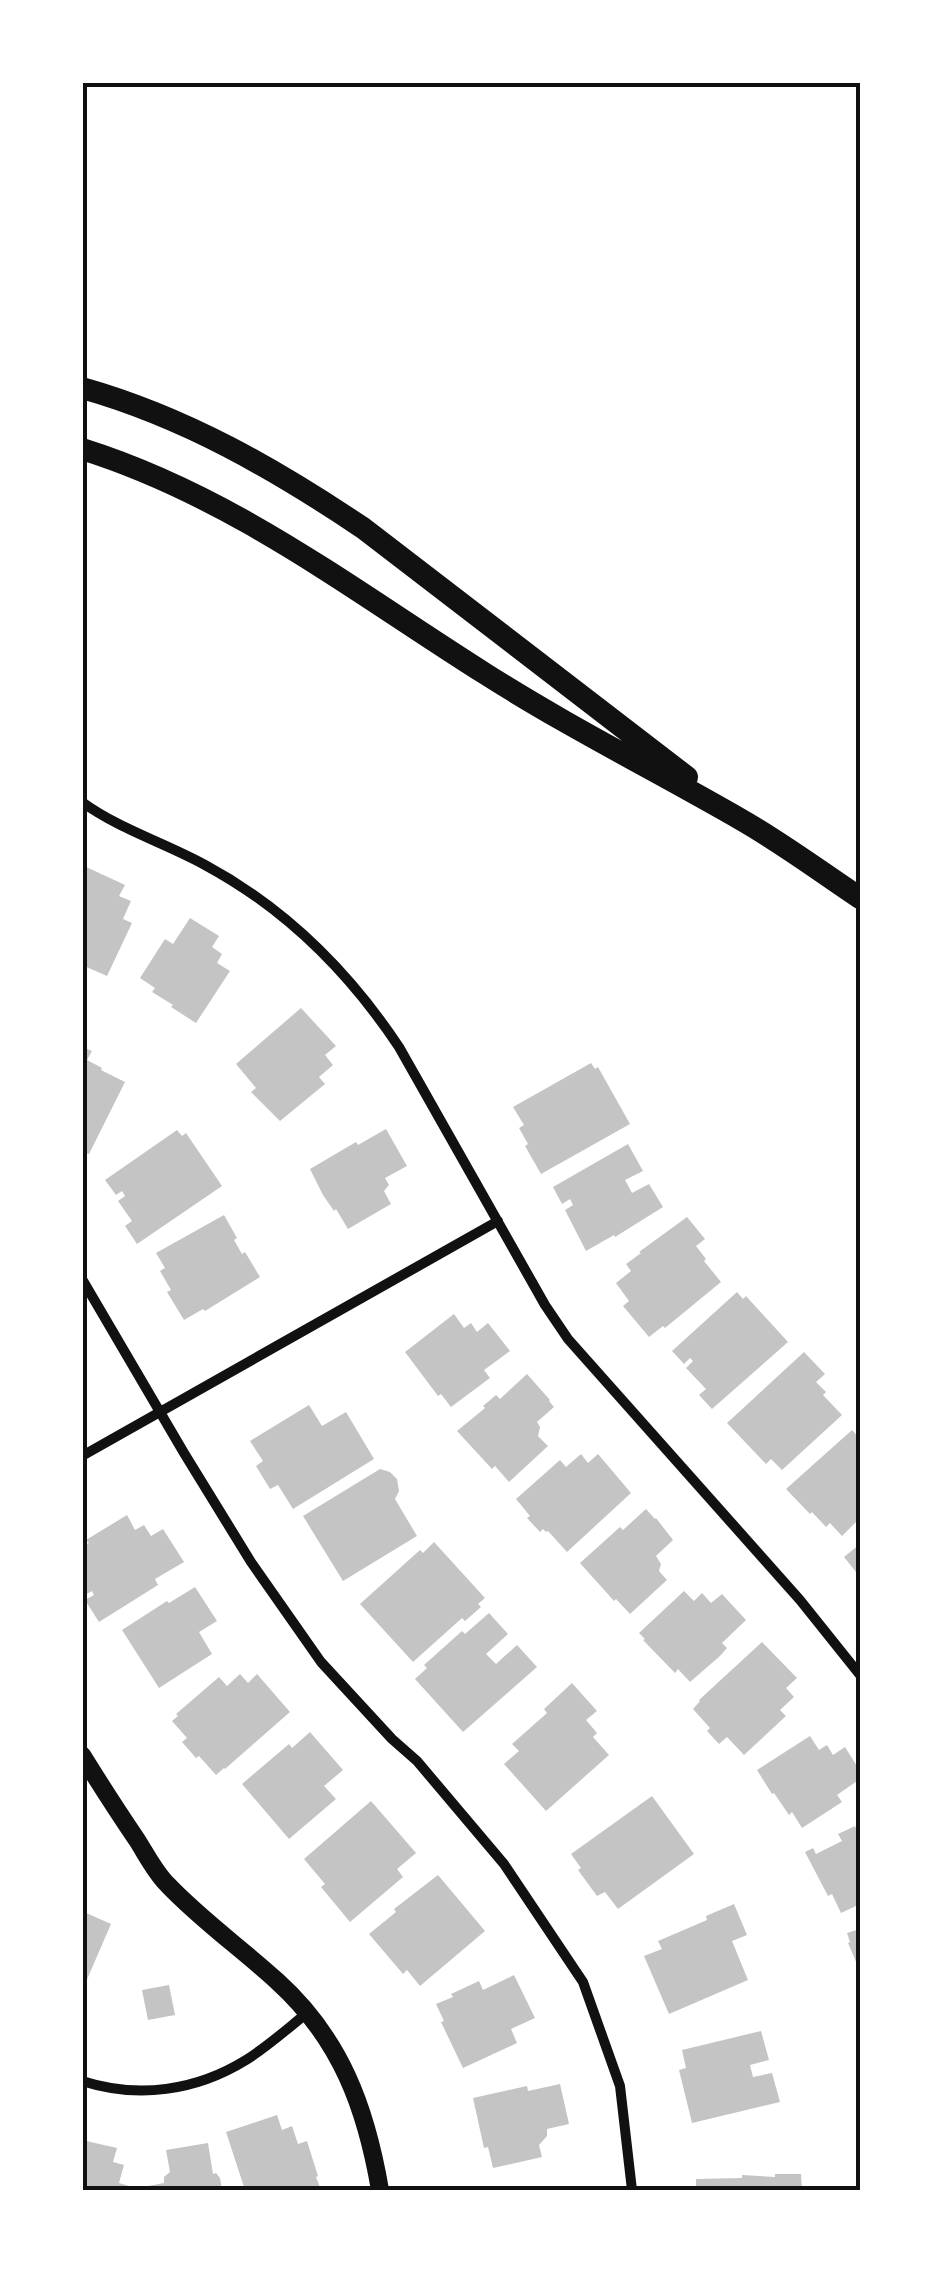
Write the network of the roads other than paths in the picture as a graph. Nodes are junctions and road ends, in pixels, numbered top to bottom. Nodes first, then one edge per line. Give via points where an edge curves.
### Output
1 (82, 388) edge
2 (82, 449) edge
3 (82, 802) edge
4 (744, 822) junction
5 (860, 898) edge
6 (498, 1221) junction
7 (82, 1279) edge
8 (160, 1412) junction
9 (82, 1456) edge
10 (860, 1675) edge
11 (82, 1756) edge
12 (308, 2013) junction
13 (82, 2081) edge
14 (380, 2190) edge
15 (632, 2190) edge

1 - 4 main road via 198,431 307,491
2 - 4 main road via 239,516 483,673
3 - 6 street via 230,879 332,961 399,1047
4 - 5 main road
6 - 8 street
6 - 10 street via 568,1339
7 - 8 street
8 - 9 street
8 - 15 street via 321,1662 504,1864 583,1982 620,2086
11 - 12 street via 164,1882
12 - 13 street via 247,2060 180,2088 140,2092
12 - 14 street via 357,2095

